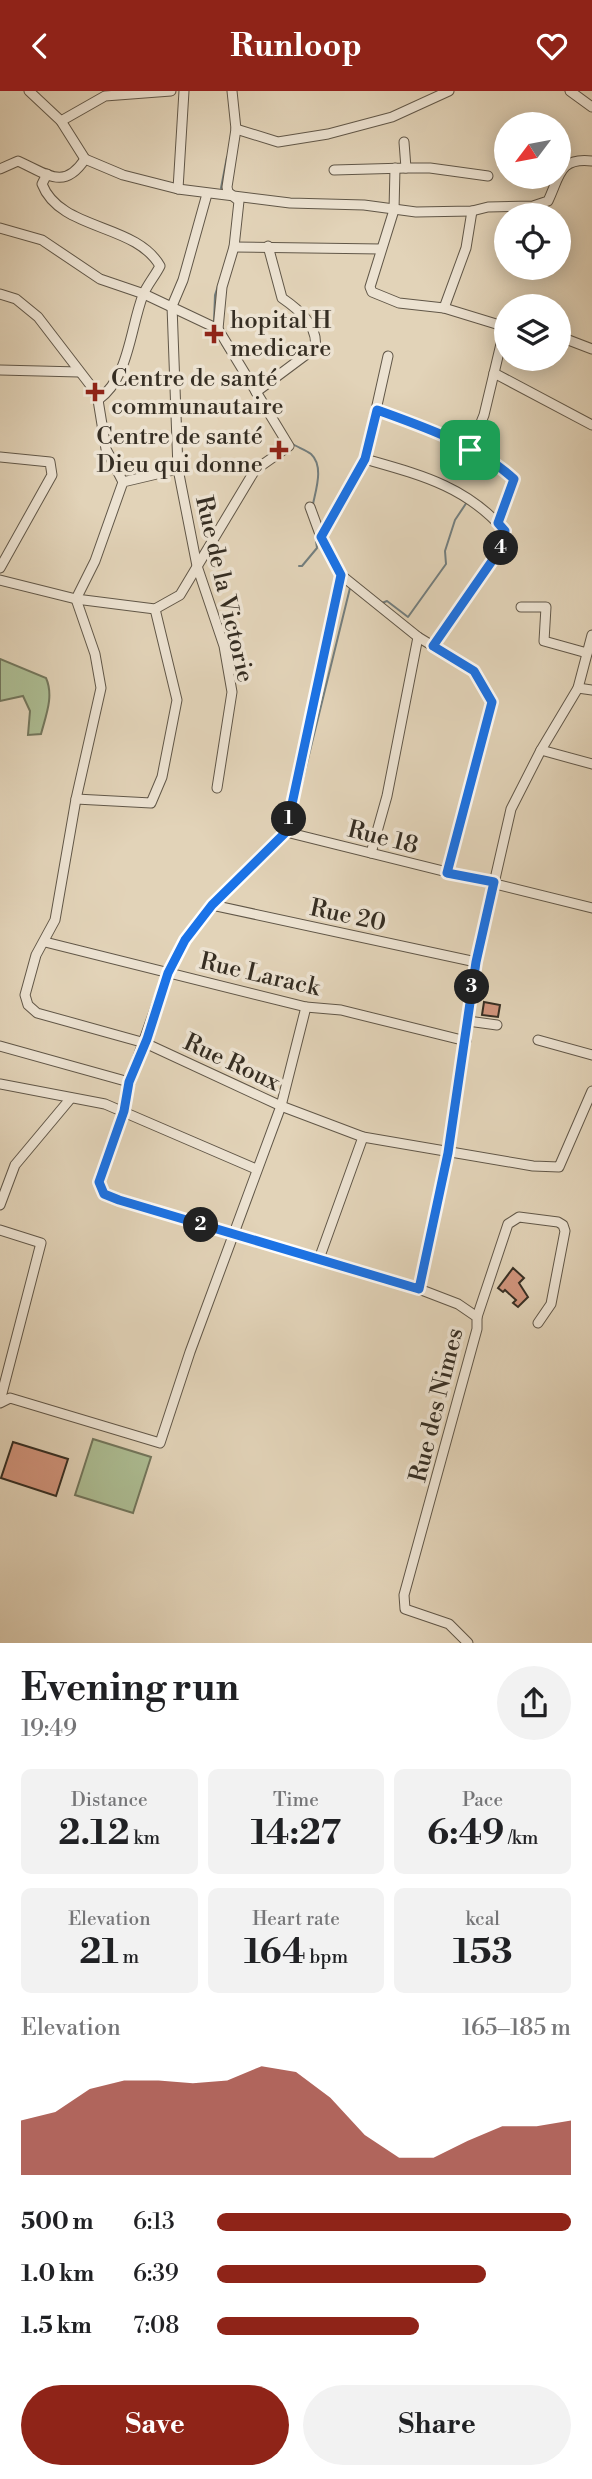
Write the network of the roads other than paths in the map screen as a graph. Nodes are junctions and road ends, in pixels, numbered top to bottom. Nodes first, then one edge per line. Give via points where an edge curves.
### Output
1 (29, 91) edge
2 (171, 91) edge
3 (184, 91) edge
4 (232, 91) edge
5 (449, 91) edge
6 (570, 91) edge
7 (592, 107) edge
8 (61, 121) junction
9 (236, 129) junction
10 (404, 142) dead end
11 (85, 159) junction
12 (592, 161) edge
13 (394, 168) junction
14 (406, 168) junction
15 (0, 169) edge
16 (334, 170) dead end
17 (47, 174) junction
18 (488, 176) dead end
19 (178, 189) junction
20 (207, 194) junction
21 (233, 196) junction
22 (394, 210) junction
23 (472, 211) junction
24 (0, 228) edge
25 (268, 246) junction
26 (234, 247) junction
27 (382, 249) junction
28 (144, 293) junction
29 (0, 294) edge
30 (172, 306) junction
31 (444, 308) junction
32 (494, 324) edge
33 (218, 329) junction
34 (571, 341) edge
35 (592, 349) edge
36 (388, 356) dead end
37 (0, 370) edge
38 (79, 372) junction
39 (494, 373) joint
40 (256, 393) junction
41 (98, 400) junction
42 (377, 410) junction
43 (592, 425) edge
44 (470, 450) junction
45 (0, 457) edge
46 (365, 459) junction
47 (178, 469) junction
48 (123, 482) junction
49 (310, 507) dead end
50 (498, 523) junction
51 (321, 537) junction
52 (197, 566) junction
53 (0, 568) edge
54 (341, 575) junction
55 (0, 580) edge
56 (76, 599) junction
57 (521, 607) dead end
58 (155, 610) junction
59 (592, 635) edge
60 (418, 637) junction
61 (433, 646) junction
62 (587, 653) junction
63 (578, 688) junction
64 (592, 690) edge
65 (541, 750) junction
66 (592, 764) edge
67 (217, 788) dead end
68 (76, 799) junction
69 (286, 832) junction
70 (371, 853) junction
71 (447, 873) junction
72 (494, 882) junction
73 (212, 905) junction
74 (592, 908) edge
75 (45, 942) junction
76 (476, 962) junction
77 (168, 973) junction
78 (306, 1007) junction
79 (468, 1021) junction
80 (497, 1025) dead end
81 (538, 1040) dead end
82 (466, 1041) junction
83 (145, 1043) junction
84 (0, 1046) edge
85 (592, 1055) edge
86 (129, 1082) junction
87 (0, 1084) edge
88 (592, 1091) edge
89 (71, 1098) junction
90 (281, 1106) junction
91 (124, 1111) junction
92 (363, 1137) junction
93 (448, 1153) junction
94 (256, 1169) junction
95 (0, 1205) edge
96 (0, 1230) edge
97 (234, 1235) junction
98 (319, 1259) junction
99 (419, 1289) junction
100 (477, 1317) junction
101 (538, 1323) dead end
102 (0, 1402) edge
103 (468, 1643) edge

1 - 8 street
2 - 8 street via 105,96
3 - 19 street
4 - 9 street
5 - 9 street via 392,117 328,134 278,142
6 - 7 street
8 - 11 street
9 - 21 street via 227,187
10 - 14 street
11 - 17 street via 71,176
11 - 19 street via 123,176
12 - 23 street via 574,160 565,166 548,201
13 - 14 street
13 - 16 street
13 - 22 street
14 - 18 street
15 - 17 street via 18,161
17 - 28 street via 42,184 47,197 154,255 160,267
19 - 20 street
20 - 21 street
20 - 30 street, Rue de la Victorie
21 - 22 street
21 - 26 street via 239,201
22 - 23 street
22 - 27 street
23 - 31 street via 466,248
24 - 28 street via 42,240 100,279
25 - 26 street
25 - 27 street
25 - 40 street via 282,298 299,309 317,341 315,348
26 - 33 street via 222,287
27 - 31 street via 370,287 376,295
28 - 30 street
28 - 41 street via 110,391
29 - 38 street via 16,299 38,317
30 - 33 street
30 - 47 street, Rue de la Victorie
31 - 32 street
33 - 40 street
34 - 35 street
36 - 42 street
37 - 38 street
38 - 41 street
39 - 43 street
39 - 44 street
40 - 52 street via 289,446 255,470
41 - 48 street via 106,449
42 - 44 street
42 - 46 street
44 - 50 street via 514,479
45 - 53 street via 50,461 52,475
46 - 50 street via 460,492
46 - 51 street
47 - 48 street
47 - 52 street, Rue de la Victorie
48 - 56 street
49 - 51 street
50 - 61 street via 505,531 501,548
51 - 54 street
52 - 58 street via 180,596
52 - 67 street, Rue de la Victorie via 224,646 232,692
54 - 60 street
54 - 69 street
55 - 56 street
56 - 58 street
56 - 68 street via 95,653 101,688
57 - 62 street via 546,607 544,641
58 - 68 street via 177,700 162,777 151,803
59 - 62 street
60 - 61 street
60 - 70 street via 387,796
61 - 71 street via 474,671 492,702
62 - 63 street
63 - 64 street
63 - 65 street
65 - 66 street
65 - 72 street via 511,809
68 - 75 street via 55,920
69 - 70 street, Rue 18
69 - 73 street, Rue des Nimes
70 - 71 street, Rue 18
71 - 72 street, Rue 18
72 - 74 street, Rue 18
72 - 76 street
73 - 76 street, Rue 20
73 - 77 street, Rue des Nimes via 185,940
75 - 77 street, Rue Larack
75 - 83 street, Rue Roux via 32,968 27,1005 37,1013
76 - 79 street
77 - 78 street, Rue Larack
77 - 83 street, Rue des Nimes
78 - 82 street, Rue Larack via 341,1010
78 - 90 street
79 - 80 street
79 - 82 street
81 - 85 street
82 - 93 street
83 - 86 street, Rue des Nimes
83 - 90 street, Rue Roux
84 - 86 street
86 - 91 street, Rue des Nimes
87 - 89 street
88 - 93 street, Rue Roux via 559,1167
89 - 91 street
89 - 95 street via 15,1165
90 - 92 street, Rue Roux
90 - 94 street
91 - 94 street
91 - 97 street, Rue des Nimes via 99,1182 104,1194
92 - 93 street, Rue Roux
92 - 98 street
93 - 99 street
94 - 97 street
96 - 102 street via 40,1243
97 - 98 street, Rue des Nimes
97 - 102 street via 160,1443 10,1398
98 - 99 street, Rue des Nimes
99 - 100 street, Rue des Nimes
100 - 101 street via 508,1224 519,1217 564,1225 551,1304
100 - 103 street, Rue des Nimes via 404,1595 405,1608 449,1624

